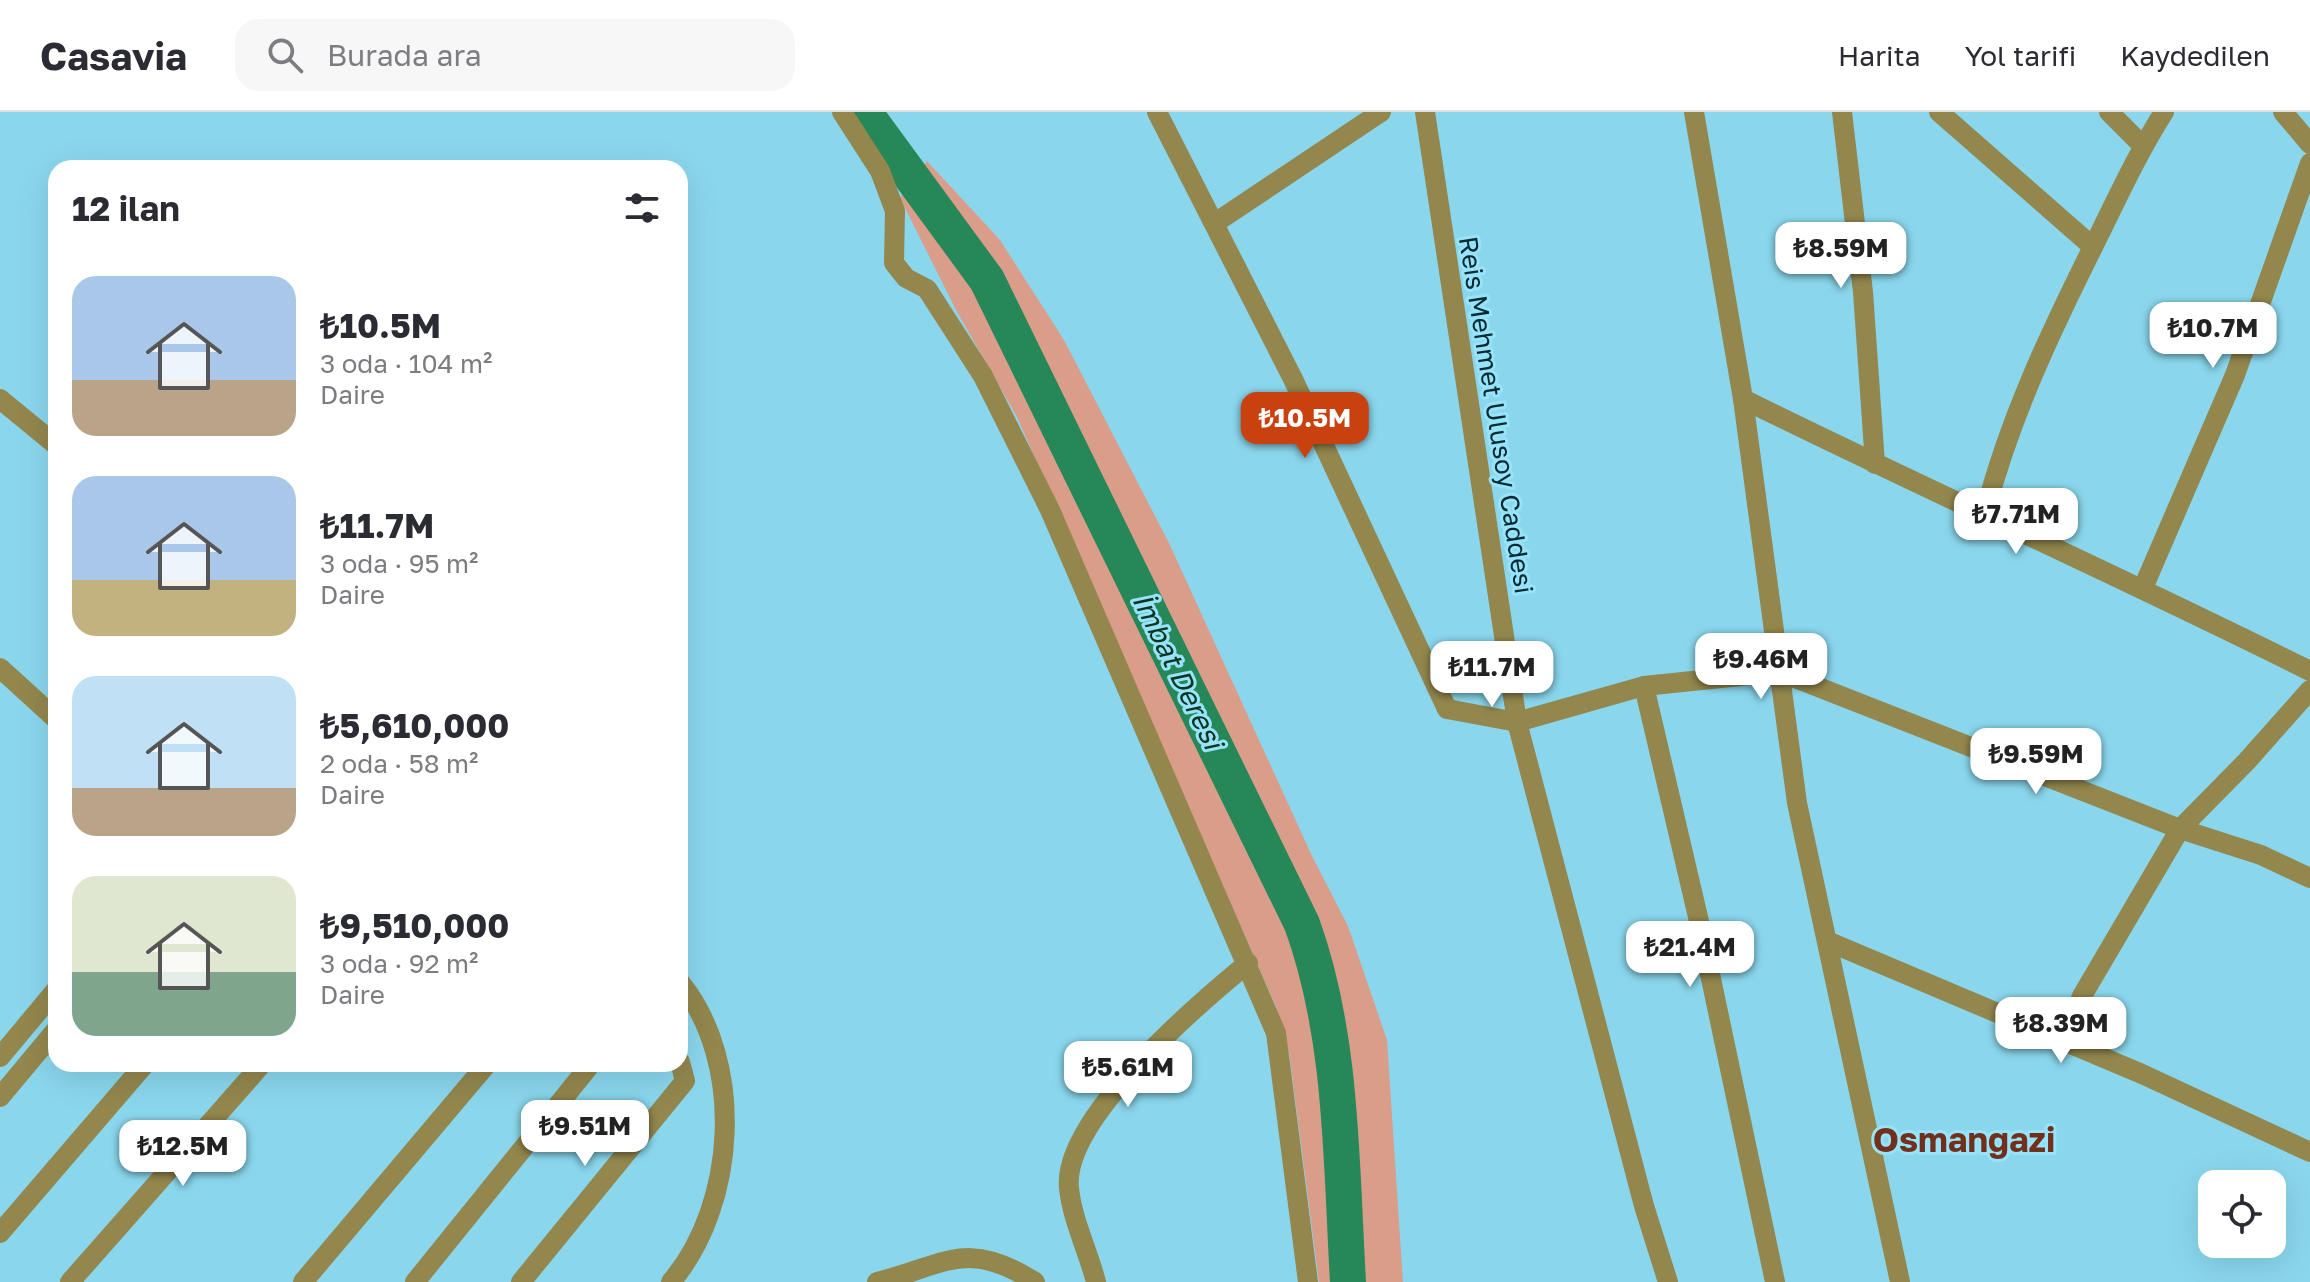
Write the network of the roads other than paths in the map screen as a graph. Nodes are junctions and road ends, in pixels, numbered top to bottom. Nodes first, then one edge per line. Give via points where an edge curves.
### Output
1 (842, 112) edge
2 (1157, 112) edge
3 (1381, 112) edge
4 (1425, 112) edge
5 (1694, 112) edge
6 (1842, 112) edge
7 (1939, 112) edge
8 (2109, 112) edge
9 (2164, 112) edge
10 (2283, 112) edge
11 (2310, 144) edge
12 (2143, 146) junction
13 (2310, 163) edge
14 (1215, 223) junction
15 (2093, 247) junction
16 (0, 399) edge
17 (1743, 399) junction
18 (48, 438) edge
19 (1875, 464) junction
20 (1984, 517) junction
21 (2143, 588) junction
22 (0, 668) edge
23 (2310, 671) edge
24 (1780, 672) junction
25 (1644, 686) junction
26 (2310, 690) edge
27 (48, 712) edge
28 (1517, 722) junction
29 (2180, 829) junction
30 (2310, 878) edge
31 (1827, 941) junction
32 (1248, 963) junction
33 (688, 996) edge
34 (48, 1000) edge
35 (48, 1040) edge
36 (2064, 1042) junction
37 (0, 1057) edge
38 (138, 1072) edge
39 (255, 1072) edge
40 (480, 1072) edge
41 (585, 1072) edge
42 (683, 1072) edge
43 (0, 1097) edge
44 (2310, 1152) edge
45 (0, 1233) edge
46 (70, 1282) edge
47 (303, 1282) edge
48 (415, 1282) edge
49 (521, 1282) edge
50 (671, 1282) edge
51 (877, 1282) edge
52 (1035, 1282) edge
53 (1096, 1282) edge
54 (1308, 1282) edge
55 (1668, 1282) edge
56 (1775, 1282) edge
57 (1900, 1282) edge

1 - 32 street via 880,171 895,211 894,263 906,278 927,289 990,389 1050,510
2 - 14 street
3 - 14 street
4 - 28 street, Reis Mehmet Ulusoy Caddesi
5 - 17 street
6 - 19 street via 1863,292
7 - 15 street
8 - 12 street
9 - 12 street
10 - 11 street
12 - 15 street
13 - 21 street via 2235,375
14 - 28 street via 1293,379 1436,693 1447,709
15 - 20 street via 2011,426
16 - 18 street
17 - 19 street
17 - 24 street
19 - 20 street
20 - 21 street
21 - 23 street
22 - 27 street
24 - 25 street
24 - 29 street
24 - 31 street via 1797,803
25 - 28 street
25 - 56 street
26 - 29 street
28 - 55 street, Reis Mehmet Ulusoy Caddesi
29 - 30 street via 2261,855
29 - 36 street via 2082,996
31 - 36 street
31 - 57 street
32 - 53 street via 1110,1095 1080,1137 1069,1188
32 - 54 street via 1276,1033
33 - 50 street via 715,1044 724,1104 720,1172 704,1228
34 - 37 street
35 - 43 street
36 - 44 street
38 - 45 street
39 - 46 street
40 - 47 street
41 - 48 street
42 - 49 street via 685,1081
51 - 52 street via 964,1256 996,1260

